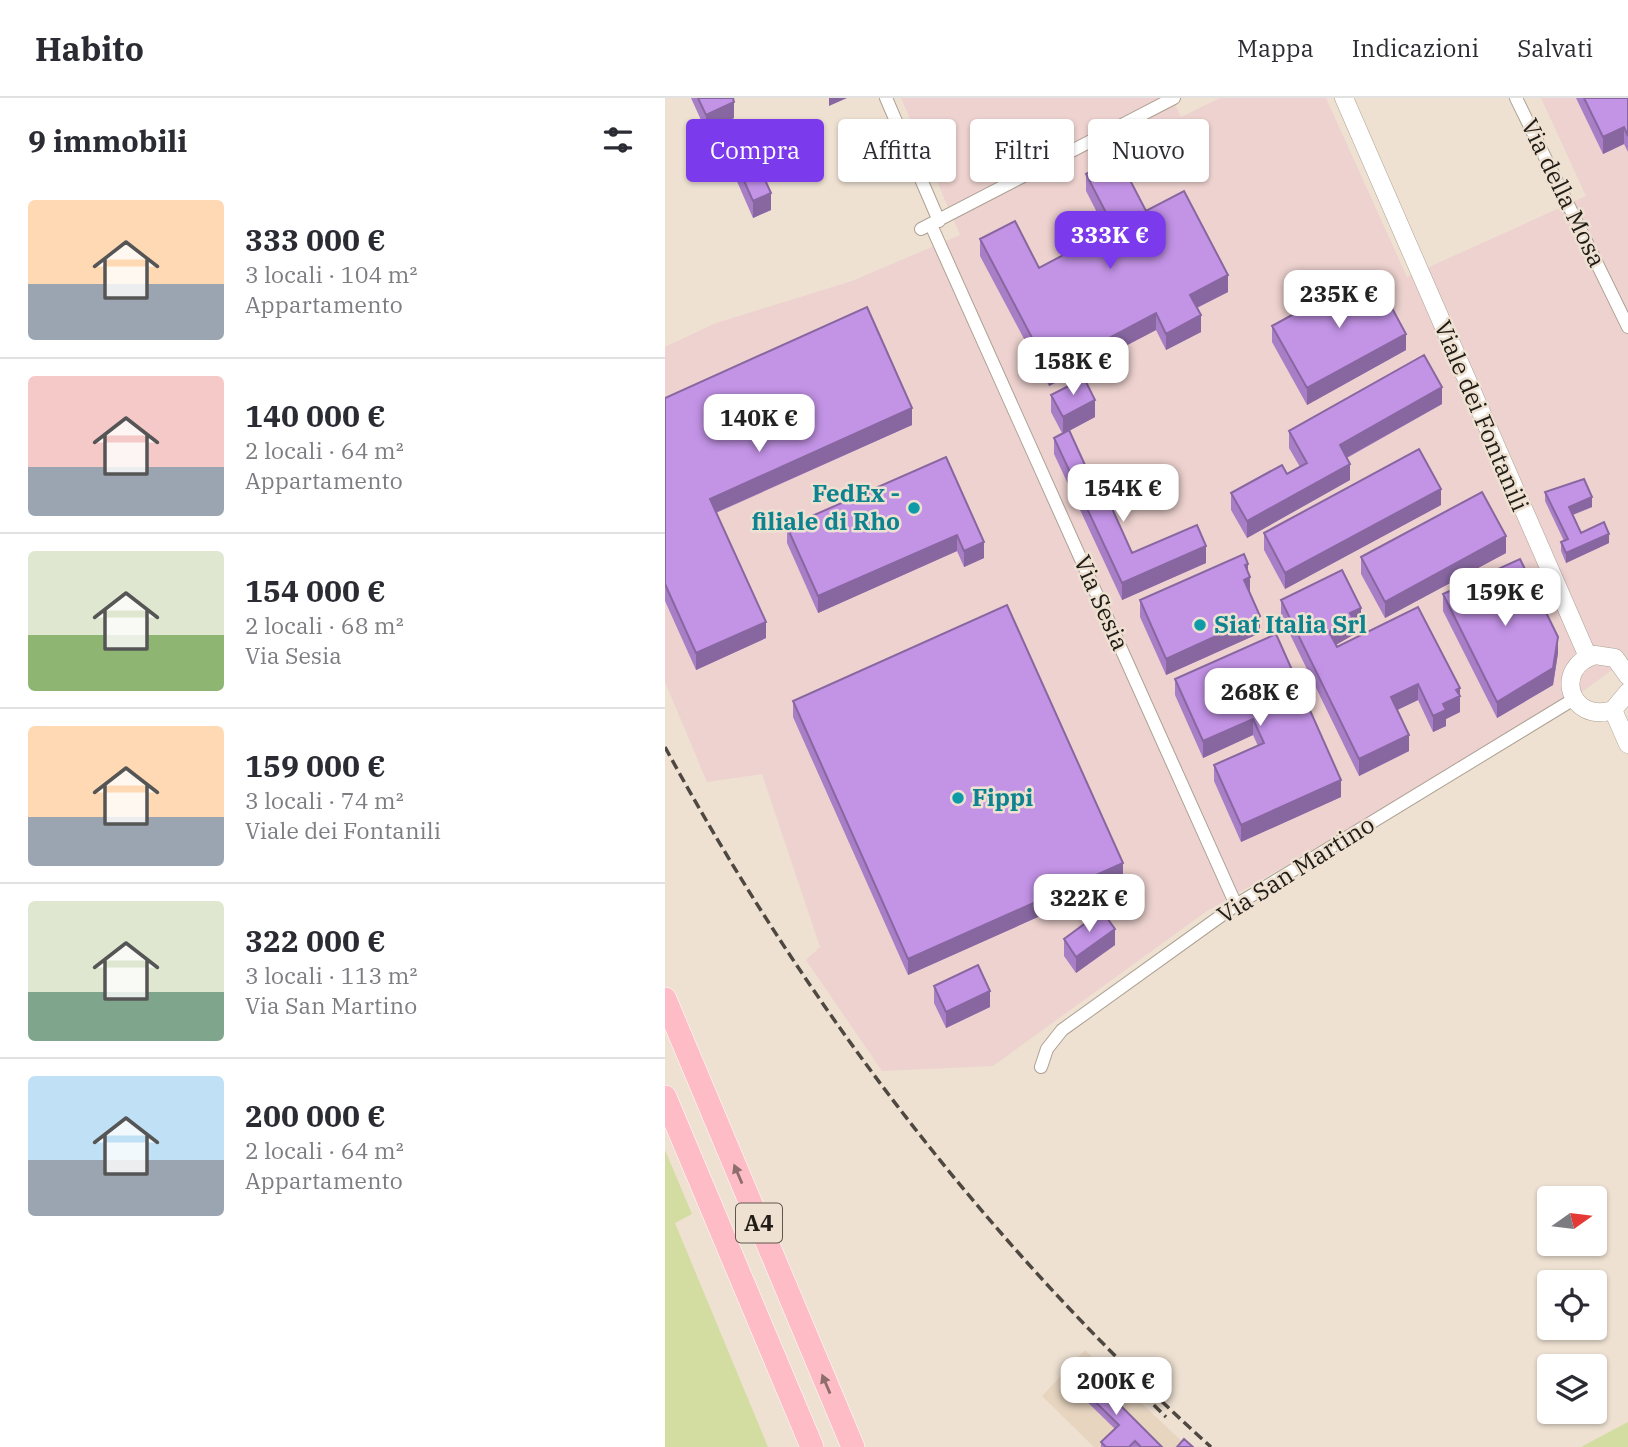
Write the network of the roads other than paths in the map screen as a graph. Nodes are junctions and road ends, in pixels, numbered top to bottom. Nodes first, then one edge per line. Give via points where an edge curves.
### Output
1 (886, 98) edge
2 (1174, 98) edge
3 (1344, 98) edge
4 (1516, 98) edge
5 (931, 225) junction
6 (1628, 327) edge
7 (1588, 656) junction
8 (1625, 665) edge
9 (1628, 692) edge
10 (1574, 699) junction
11 (1613, 710) junction
12 (1628, 744) edge
13 (1236, 905) junction
14 (665, 999) edge
15 (1041, 1067) dead end
16 (665, 1097) edge
17 (812, 1447) edge
18 (853, 1447) edge

1 - 5 street, Via Sesia
2 - 5 street
3 - 7 main road, Viale dei Fontanili
4 - 6 street, Via della Mosa
5 - 13 street, Via Sesia
7 - 8 main road via 1602,654
7 - 10 main road via 1571,675
9 - 11 main road
10 - 11 main road via 1594,713
10 - 13 street, Via San Martino
11 - 12 main road
13 - 15 street, Via San Martino via 1062,1030 1047,1049
18 -> 14 highway, A4
16 - 17 highway, A4

